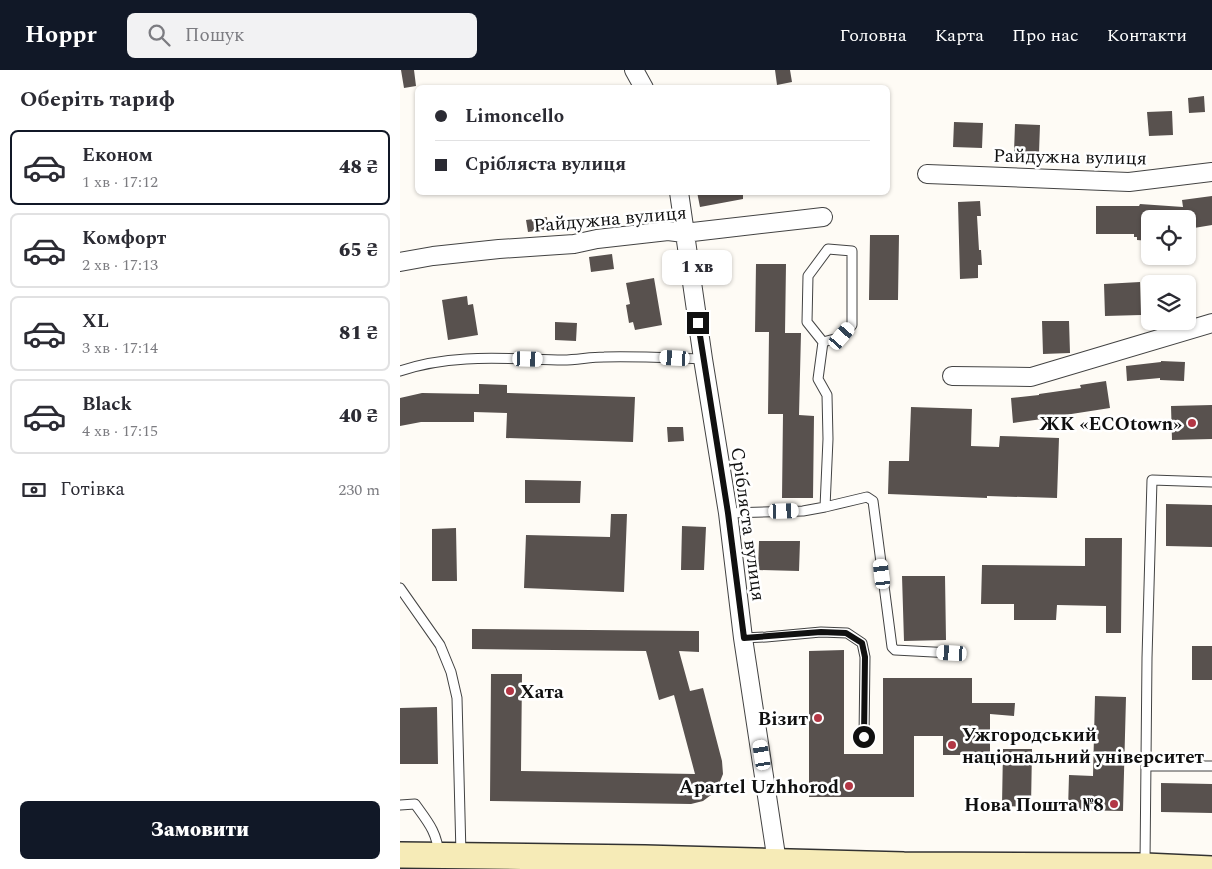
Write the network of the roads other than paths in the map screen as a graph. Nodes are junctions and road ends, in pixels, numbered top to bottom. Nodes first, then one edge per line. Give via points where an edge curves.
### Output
1 (634, 70) edge
2 (642, 85) edge
3 (1212, 172) edge
4 (927, 174) dead end
5 (679, 195) edge
6 (823, 217) dead end
7 (684, 233) junction
8 (400, 262) edge
9 (1212, 323) edge
10 (824, 342) junction
11 (704, 359) junction
12 (400, 371) edge
13 (952, 376) dead end
14 (1212, 482) edge
15 (825, 507) junction
16 (728, 513) junction
17 (400, 588) edge
18 (744, 638) junction
19 (952, 653) dead end
20 (864, 737) dead end
21 (1146, 766) junction
22 (1212, 766) edge
23 (400, 805) edge
24 (400, 855) edge
25 (450, 855) junction
26 (777, 862) junction
27 (825, 866) edge
28 (1145, 866) junction
29 (1212, 868) edge

1 - 2 street
3 - 4 street, Райдужна вулиця via 1129,182
5 - 7 street, Срібляста вулиця
6 - 7 street, Райдужна вулиця
7 - 8 street, Райдужна вулиця via 668,231
7 - 11 street, Срібляста вулиця
9 - 13 street via 1031,377
10 - 10 lane via 807,322 808,276 828,249 852,251 852,325 842,336
10 - 15 lane via 818,379 827,394
11 - 12 lane via 636,356 565,360 473,358 435,362
11 - 16 street, Срібляста вулиця
14 - 21 lane via 1152,480
15 - 16 lane via 803,511
15 - 19 lane via 867,497 873,500 892,647 895,650
16 - 18 street, Срібляста вулиця
17 - 25 lane via 440,645 457,698
18 - 20 lane via 846,633 862,643 865,657
18 - 26 street, Срібляста вулиця
21 - 22 lane
21 - 28 lane
23 - 25 lane via 415,804 431,825 438,846
24 - 25 main road
25 - 26 main road
26 - 27 main road
27 - 28 main road
28 - 29 main road

